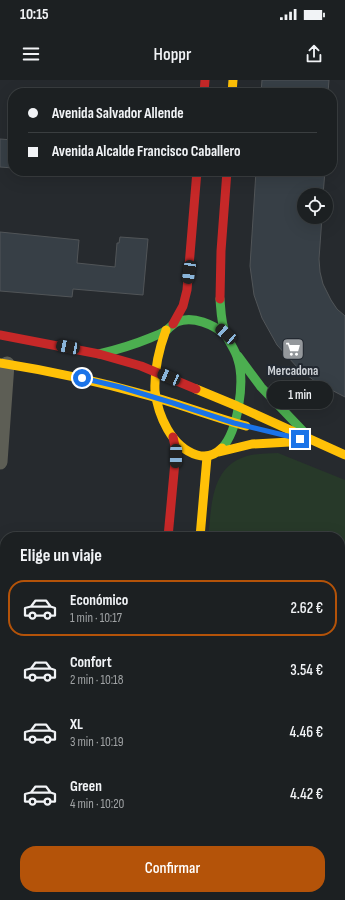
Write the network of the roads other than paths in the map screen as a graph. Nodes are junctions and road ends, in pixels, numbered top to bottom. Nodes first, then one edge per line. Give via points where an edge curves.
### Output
1 (197, 176) edge
2 (227, 176) edge
3 (173, 324) junction
4 (166, 330) junction
5 (226, 334) junction
6 (0, 335) edge
7 (99, 354) junction
8 (236, 354) junction
9 (4, 363) edge
10 (155, 372) junction
11 (156, 398) junction
12 (237, 406) junction
13 (234, 423) junction
14 (255, 429) dead end
15 (276, 434) dead end
16 (173, 437) junction
17 (313, 441) junction
18 (219, 452) junction
19 (345, 455) edge
20 (208, 457) junction
21 (0, 462) edge
22 (169, 532) edge
23 (200, 532) edge

1 - 3 main road via 187,290 183,306
2 - 5 main road via 220,285 221,316
3 - 4 main road
3 - 5 main road via 187,321 202,322
4 - 7 main road via 128,346
4 - 10 main road
5 - 8 main road
6 - 7 main road
7 - 10 main road
8 - 12 main road via 240,371
8 - 17 main road via 261,387
9 - 11 main road via 93,380
9 - 21 street
10 - 11 main road
10 - 12 main road
11 - 13 main road
11 - 16 main road via 162,417
12 - 13 main road
12 - 17 main road
13 - 14 main road
13 - 18 main road
15 - 17 main road
16 - 20 main road via 184,449 197,456
16 - 22 main road via 176,464
17 - 18 main road via 243,444
17 - 19 main road
18 - 20 main road
20 - 23 main road

